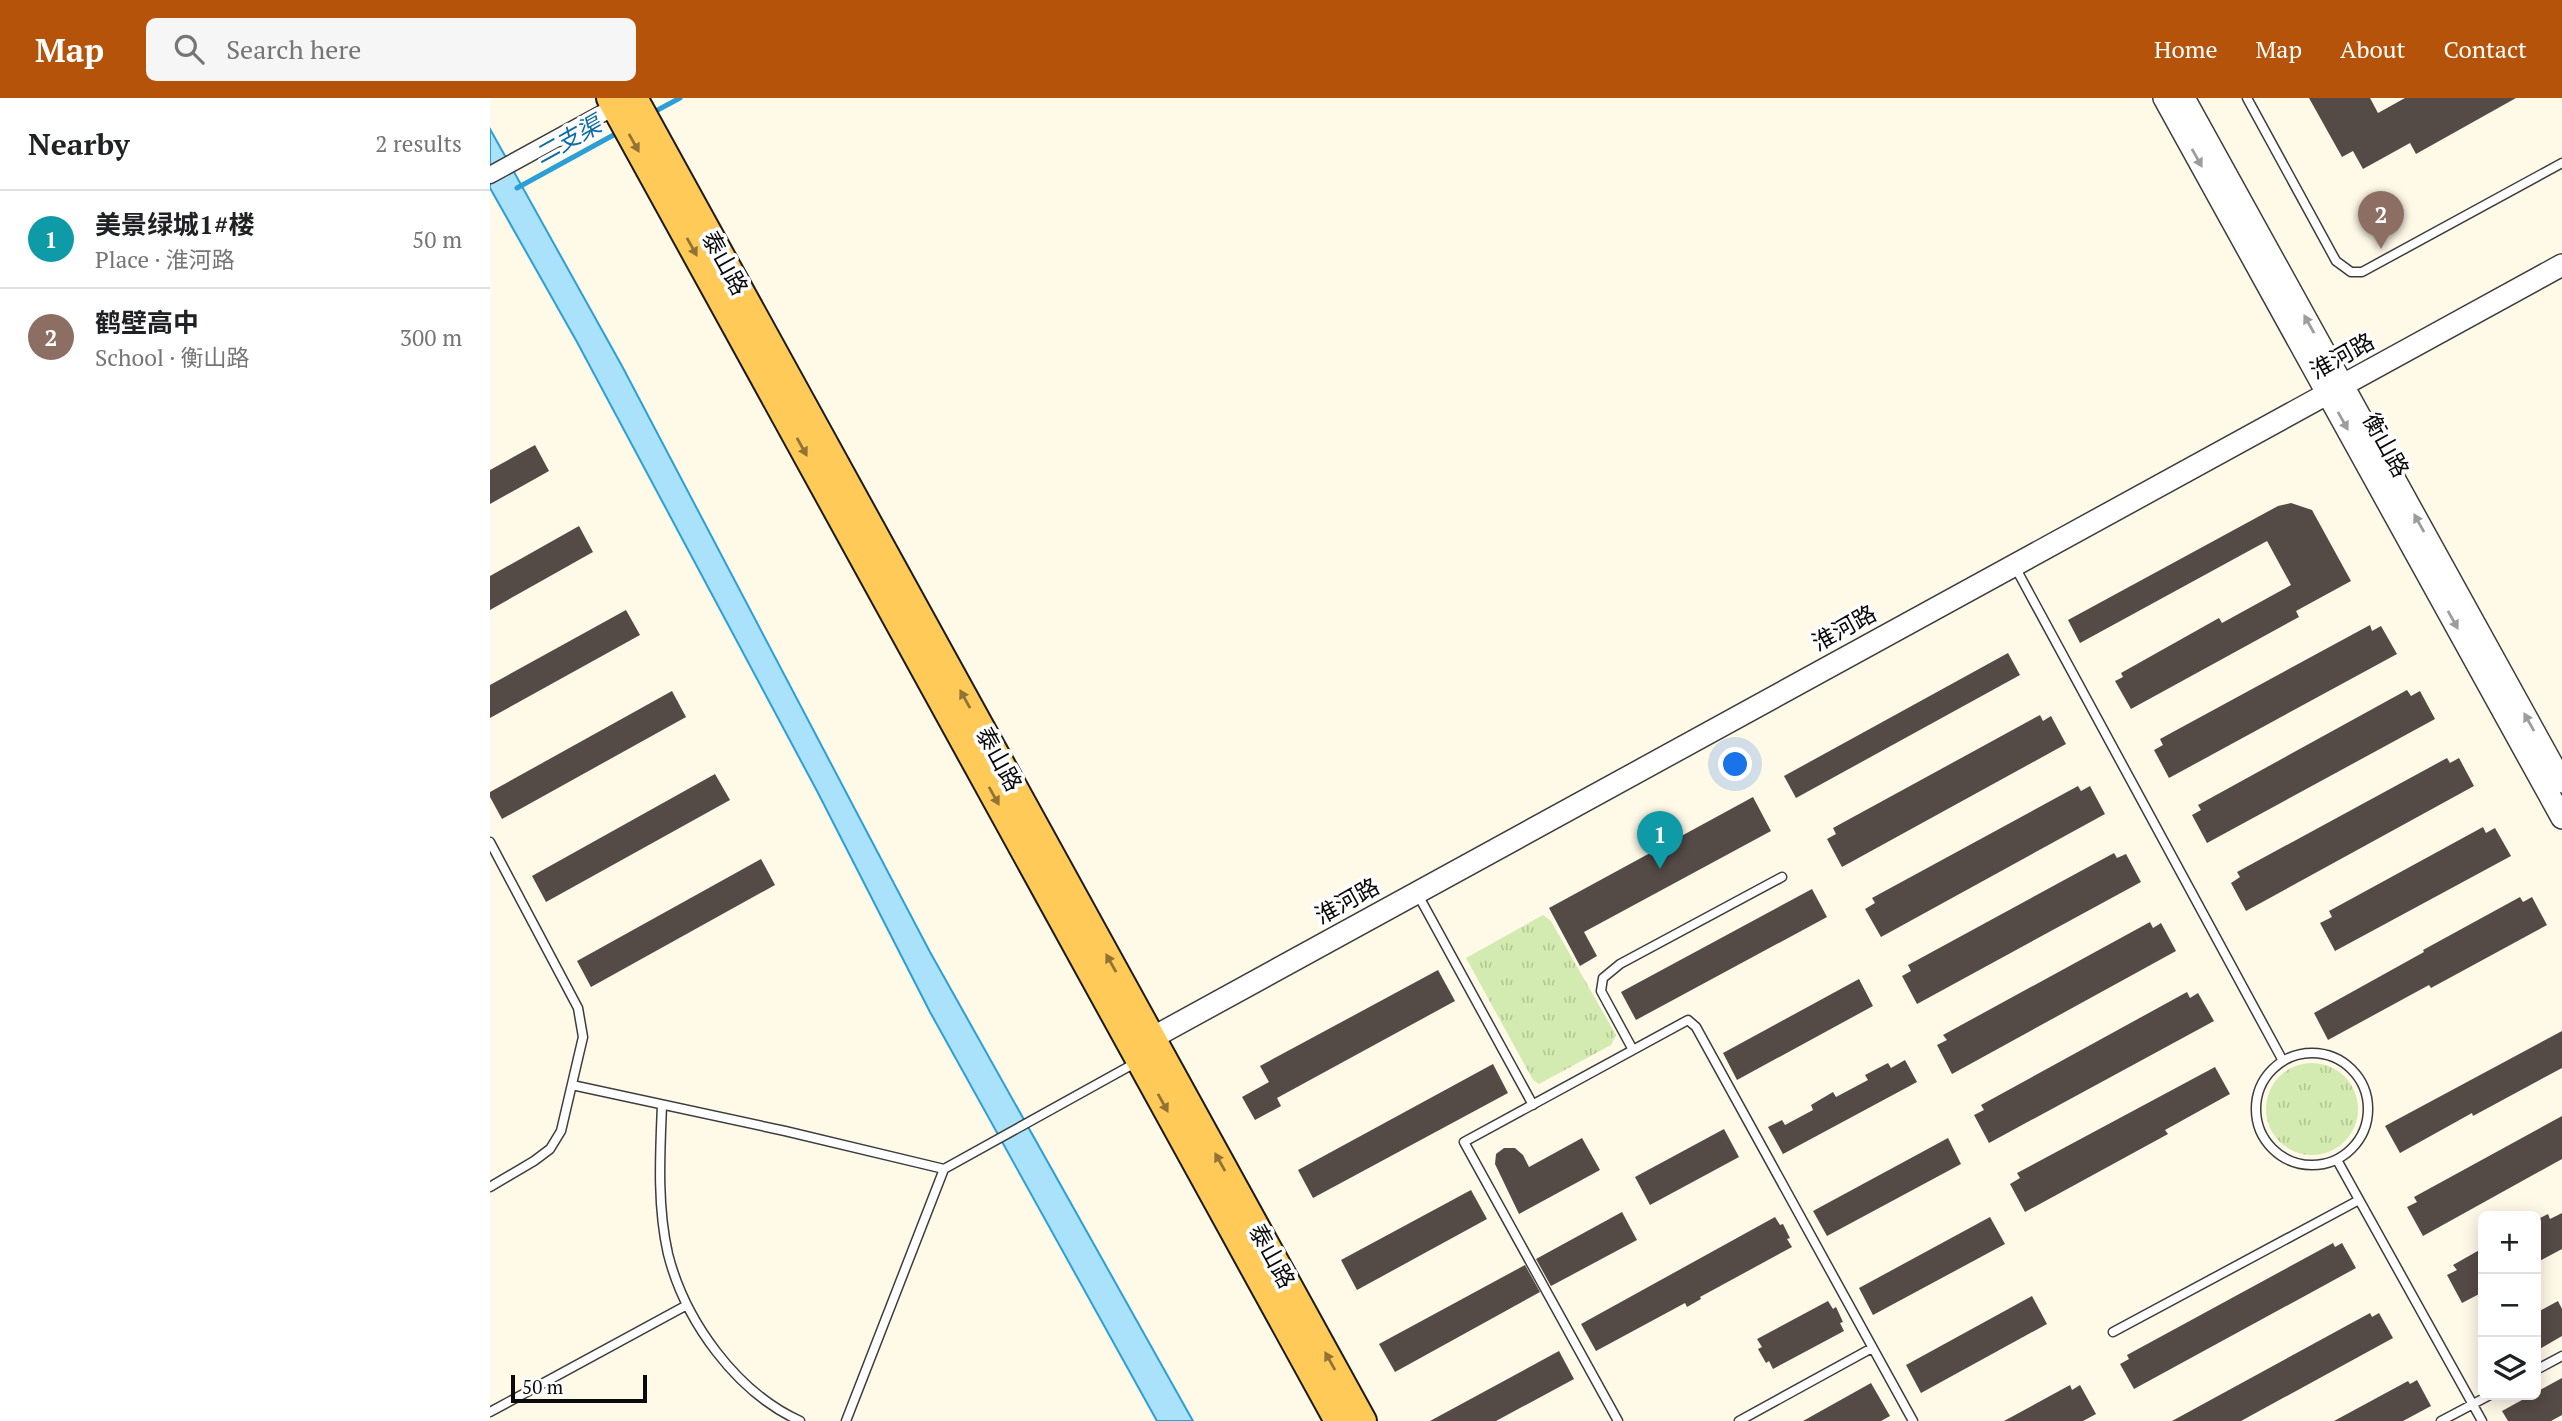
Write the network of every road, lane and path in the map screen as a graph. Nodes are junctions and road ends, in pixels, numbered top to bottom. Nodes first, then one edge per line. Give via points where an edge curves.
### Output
1 (2164, 98) edge
2 (2184, 98) edge
3 (2247, 98) edge
4 (619, 101) edge
5 (2562, 163) edge
6 (490, 175) edge
7 (2562, 265) edge
8 (2335, 389) junction
9 (2014, 565) junction
10 (2562, 782) edge
11 (2562, 818) edge
12 (490, 842) edge
13 (1782, 877) dead end
14 (1417, 893) junction
15 (1146, 1049) junction
16 (1633, 1050) junction
17 (2283, 1061) junction
18 (572, 1086) junction
19 (662, 1105) junction
20 (1533, 1105) junction
21 (2337, 1160) junction
22 (944, 1169) junction
23 (490, 1187) edge
24 (2359, 1200) junction
25 (687, 1305) junction
26 (2113, 1332) dead end
27 (1872, 1348) junction
28 (2562, 1356) edge
29 (2541, 1367) edge
30 (2481, 1400) edge
31 (2473, 1404) junction
32 (490, 1412) edge
33 (800, 1421) edge
34 (846, 1421) edge
35 (1338, 1421) edge
36 (1363, 1421) edge
37 (1618, 1421) edge
38 (1739, 1421) edge
39 (1913, 1421) edge
40 (2441, 1421) edge
41 (2482, 1421) edge

1 -> 8 street, 衡山路
8 -> 2 street, 衡山路
3 - 5 lane via 2336,261 2351,272 2362,272
4 - 6 street
4 - 15 main road, 泰山路
7 - 8 street, 淮河路
8 - 9 street, 淮河路
10 -> 8 street, 衡山路
8 -> 11 street, 衡山路
9 - 14 street, 淮河路
9 - 17 lane
12 - 18 lane via 578,1008 583,1037
13 - 16 lane via 1620,964 1603,978 1601,991
14 - 15 street, 淮河路
14 - 20 lane
15 - 22 lane
15 -> 35 main road, 泰山路
36 -> 15 main road, 泰山路
16 - 20 lane
16 - 27 lane via 1688,1020 1696,1027
17 - 21 lane via 2266,1076 2256,1100 2255,1114 2263,1137 2290,1161 2314,1165
17 - 21 lane via 2299,1054 2326,1054 2359,1076 2368,1101 2366,1125 2355,1145
18 - 19 lane
18 - 23 lane via 561,1131 550,1149
19 - 22 lane
19 - 25 lane via 661,1205 668,1252
20 - 37 lane via 1464,1142
21 - 24 lane
22 - 34 lane
24 - 26 lane
24 - 31 lane
25 - 32 lane
25 - 33 lane via 736,1375
27 - 38 lane
27 - 39 lane
28 - 29 lane
30 - 31 lane
31 - 40 lane
31 - 41 lane

